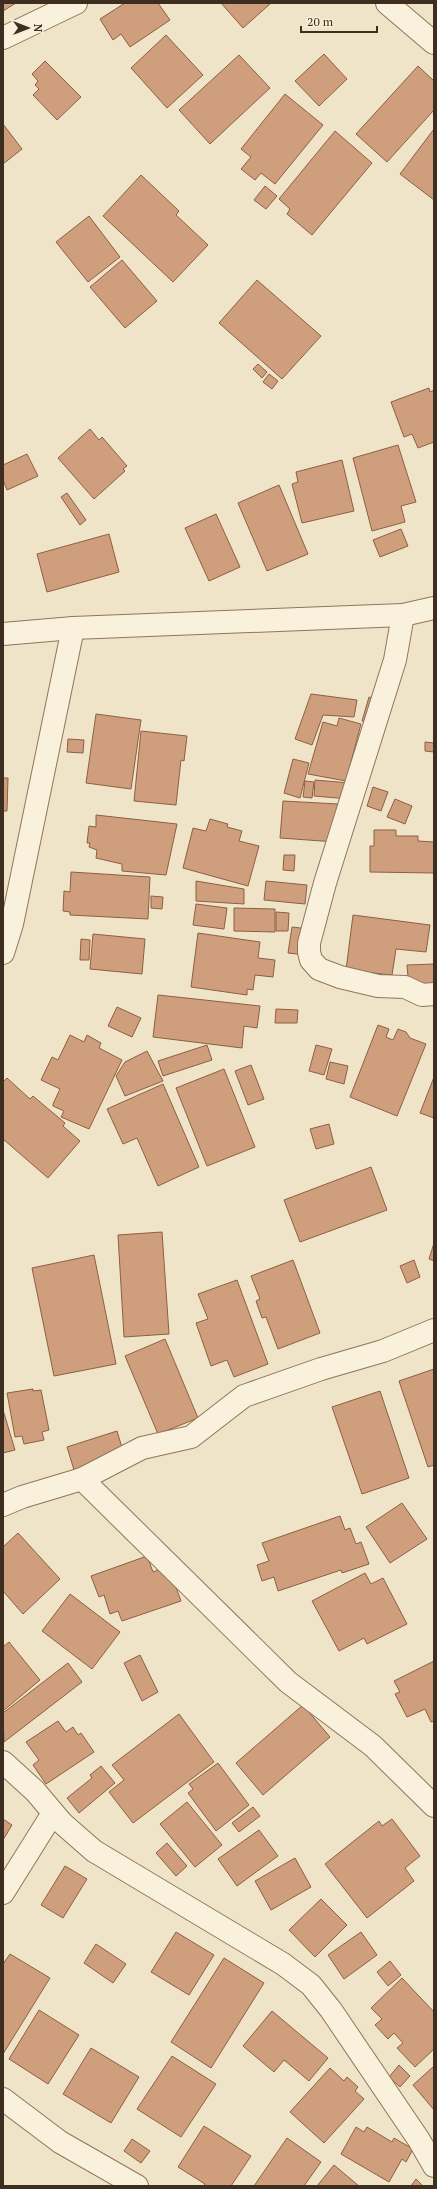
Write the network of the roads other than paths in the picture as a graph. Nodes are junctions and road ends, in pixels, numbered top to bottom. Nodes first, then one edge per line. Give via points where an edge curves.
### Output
1 (76, 3) edge
2 (387, 3) edge
3 (3, 38) edge
4 (434, 43) edge
5 (434, 608) edge
6 (403, 615) junction
7 (73, 628) junction
8 (3, 634) edge
9 (3, 953) edge
10 (434, 994) edge
11 (434, 1330) edge
12 (82, 1479) junction
13 (3, 1505) edge
14 (3, 1762) edge
15 (434, 1806) edge
16 (53, 1813) junction
17 (3, 1893) edge
18 (3, 2099) edge
19 (434, 2166) edge
20 (137, 2186) edge

1 - 3 street
2 - 4 street
5 - 6 street
6 - 7 street
6 - 10 street via 395,660 325,883 309,943 309,952 311,960 319,969 340,977 378,986 405,987 422,995
7 - 8 street
7 - 9 street via 12,924
11 - 12 street via 383,1351 244,1396 190,1437 142,1448
12 - 13 street
12 - 15 street via 288,1682 373,1746
14 - 16 street via 35,1791
16 - 17 street
16 - 19 street via 94,1851 276,1960 311,1985 331,2010
18 - 20 street via 60,2142

